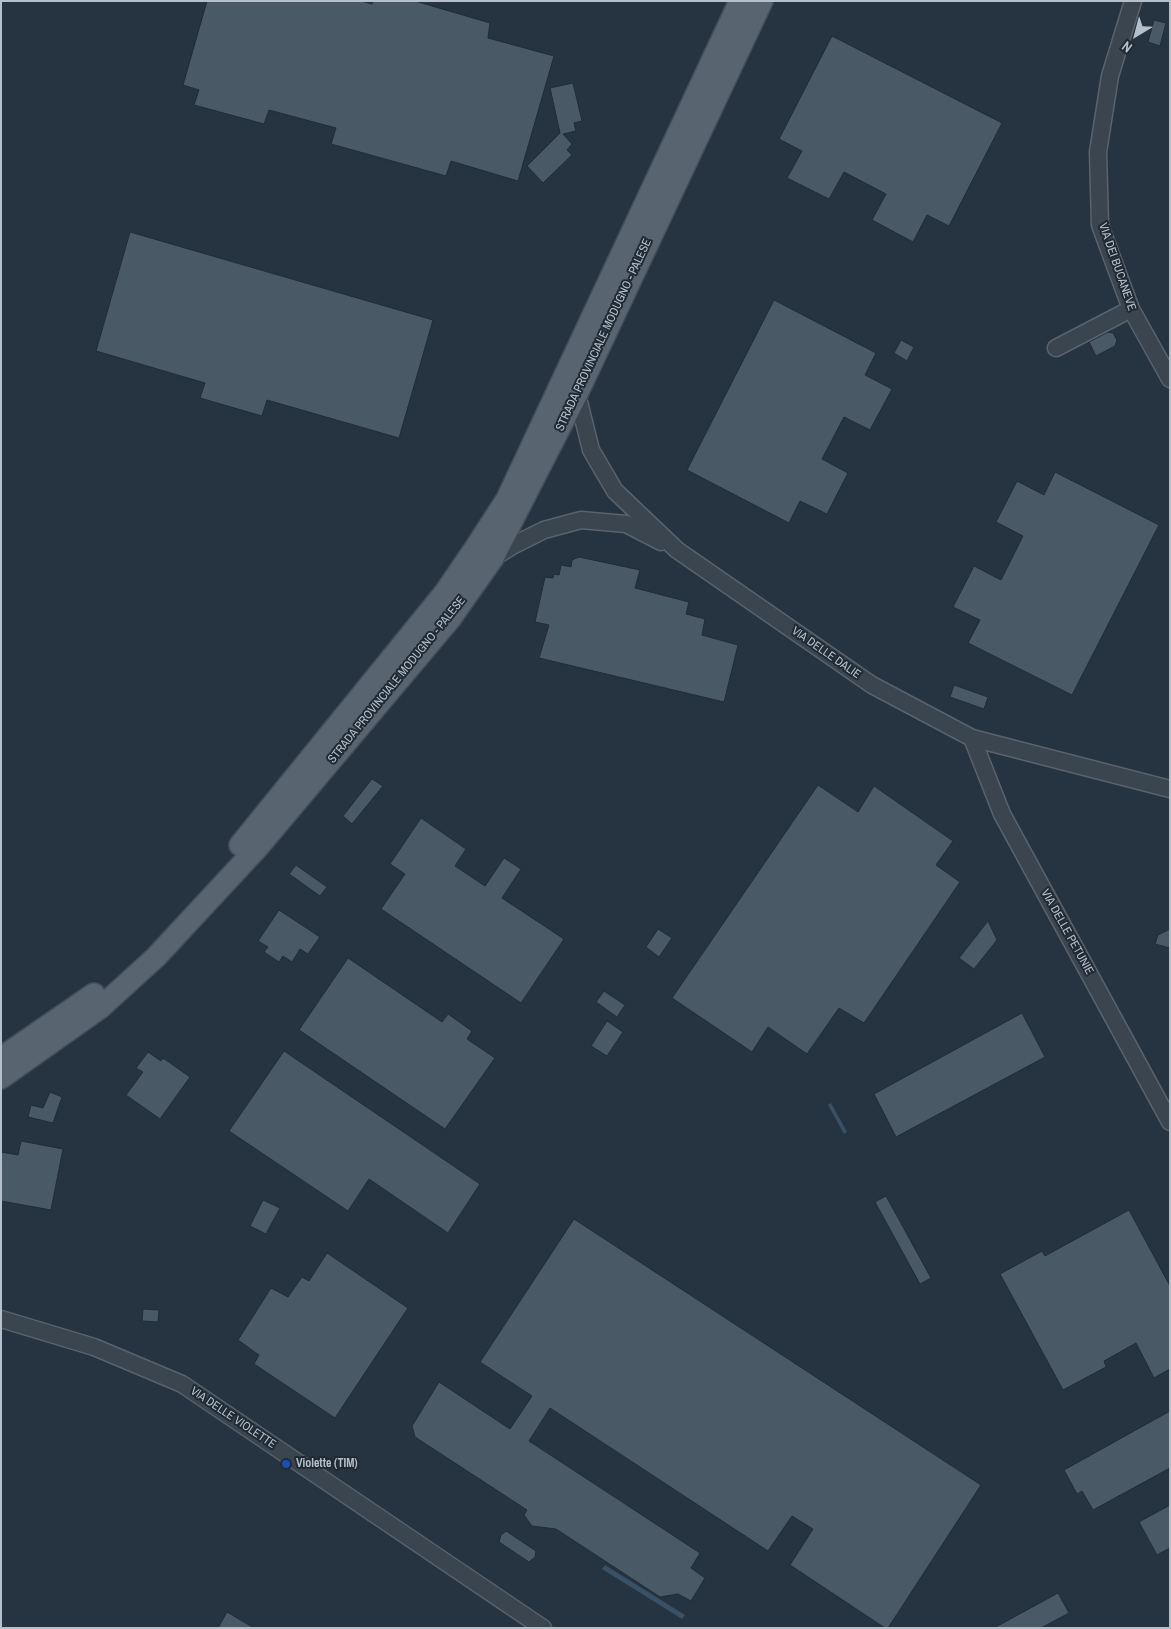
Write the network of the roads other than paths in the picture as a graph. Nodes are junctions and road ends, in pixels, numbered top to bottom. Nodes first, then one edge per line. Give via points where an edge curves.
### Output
1 (740, 1) edge
2 (762, 1) edge
3 (1133, 1) edge
4 (1131, 309) junction
5 (1056, 348) dead end
6 (1170, 379) edge
7 (577, 394) junction
8 (677, 550) junction
9 (493, 558) junction
10 (972, 738) junction
11 (1170, 789) edge
12 (1, 1058) edge
13 (1, 1078) edge
14 (1170, 1122) edge
15 (1, 1319) edge
16 (542, 1628) edge

1 - 12 main road, STRADA PROVINCIALE MODUGNO - PALESE via 507,498 456,577 248,837 146,946 91,997
2 - 7 main road, STRADA PROVINCIALE MODUGNO - PALESE
3 - 4 street, VIA DEI BUCANEVE via 1110,76 1098,152 1100,225
4 - 5 street
4 - 6 street, VIA DEI BUCANEVE
7 - 8 street, VIA DELLE DALIE via 591,450 615,491
7 - 9 main road, STRADA PROVINCIALE MODUGNO - PALESE
8 - 9 street via 626,524 581,520 544,530
8 - 10 street, VIA DELLE DALIE via 872,685
9 - 13 main road, STRADA PROVINCIALE MODUGNO - PALESE via 450,619 259,846 156,957 100,1008
10 - 11 street, VIA DELLE DALIE
10 - 14 street, VIA DELLE PETUNIE via 1002,814
15 - 16 street, VIA DELLE VIOLETTE via 94,1348 182,1384

